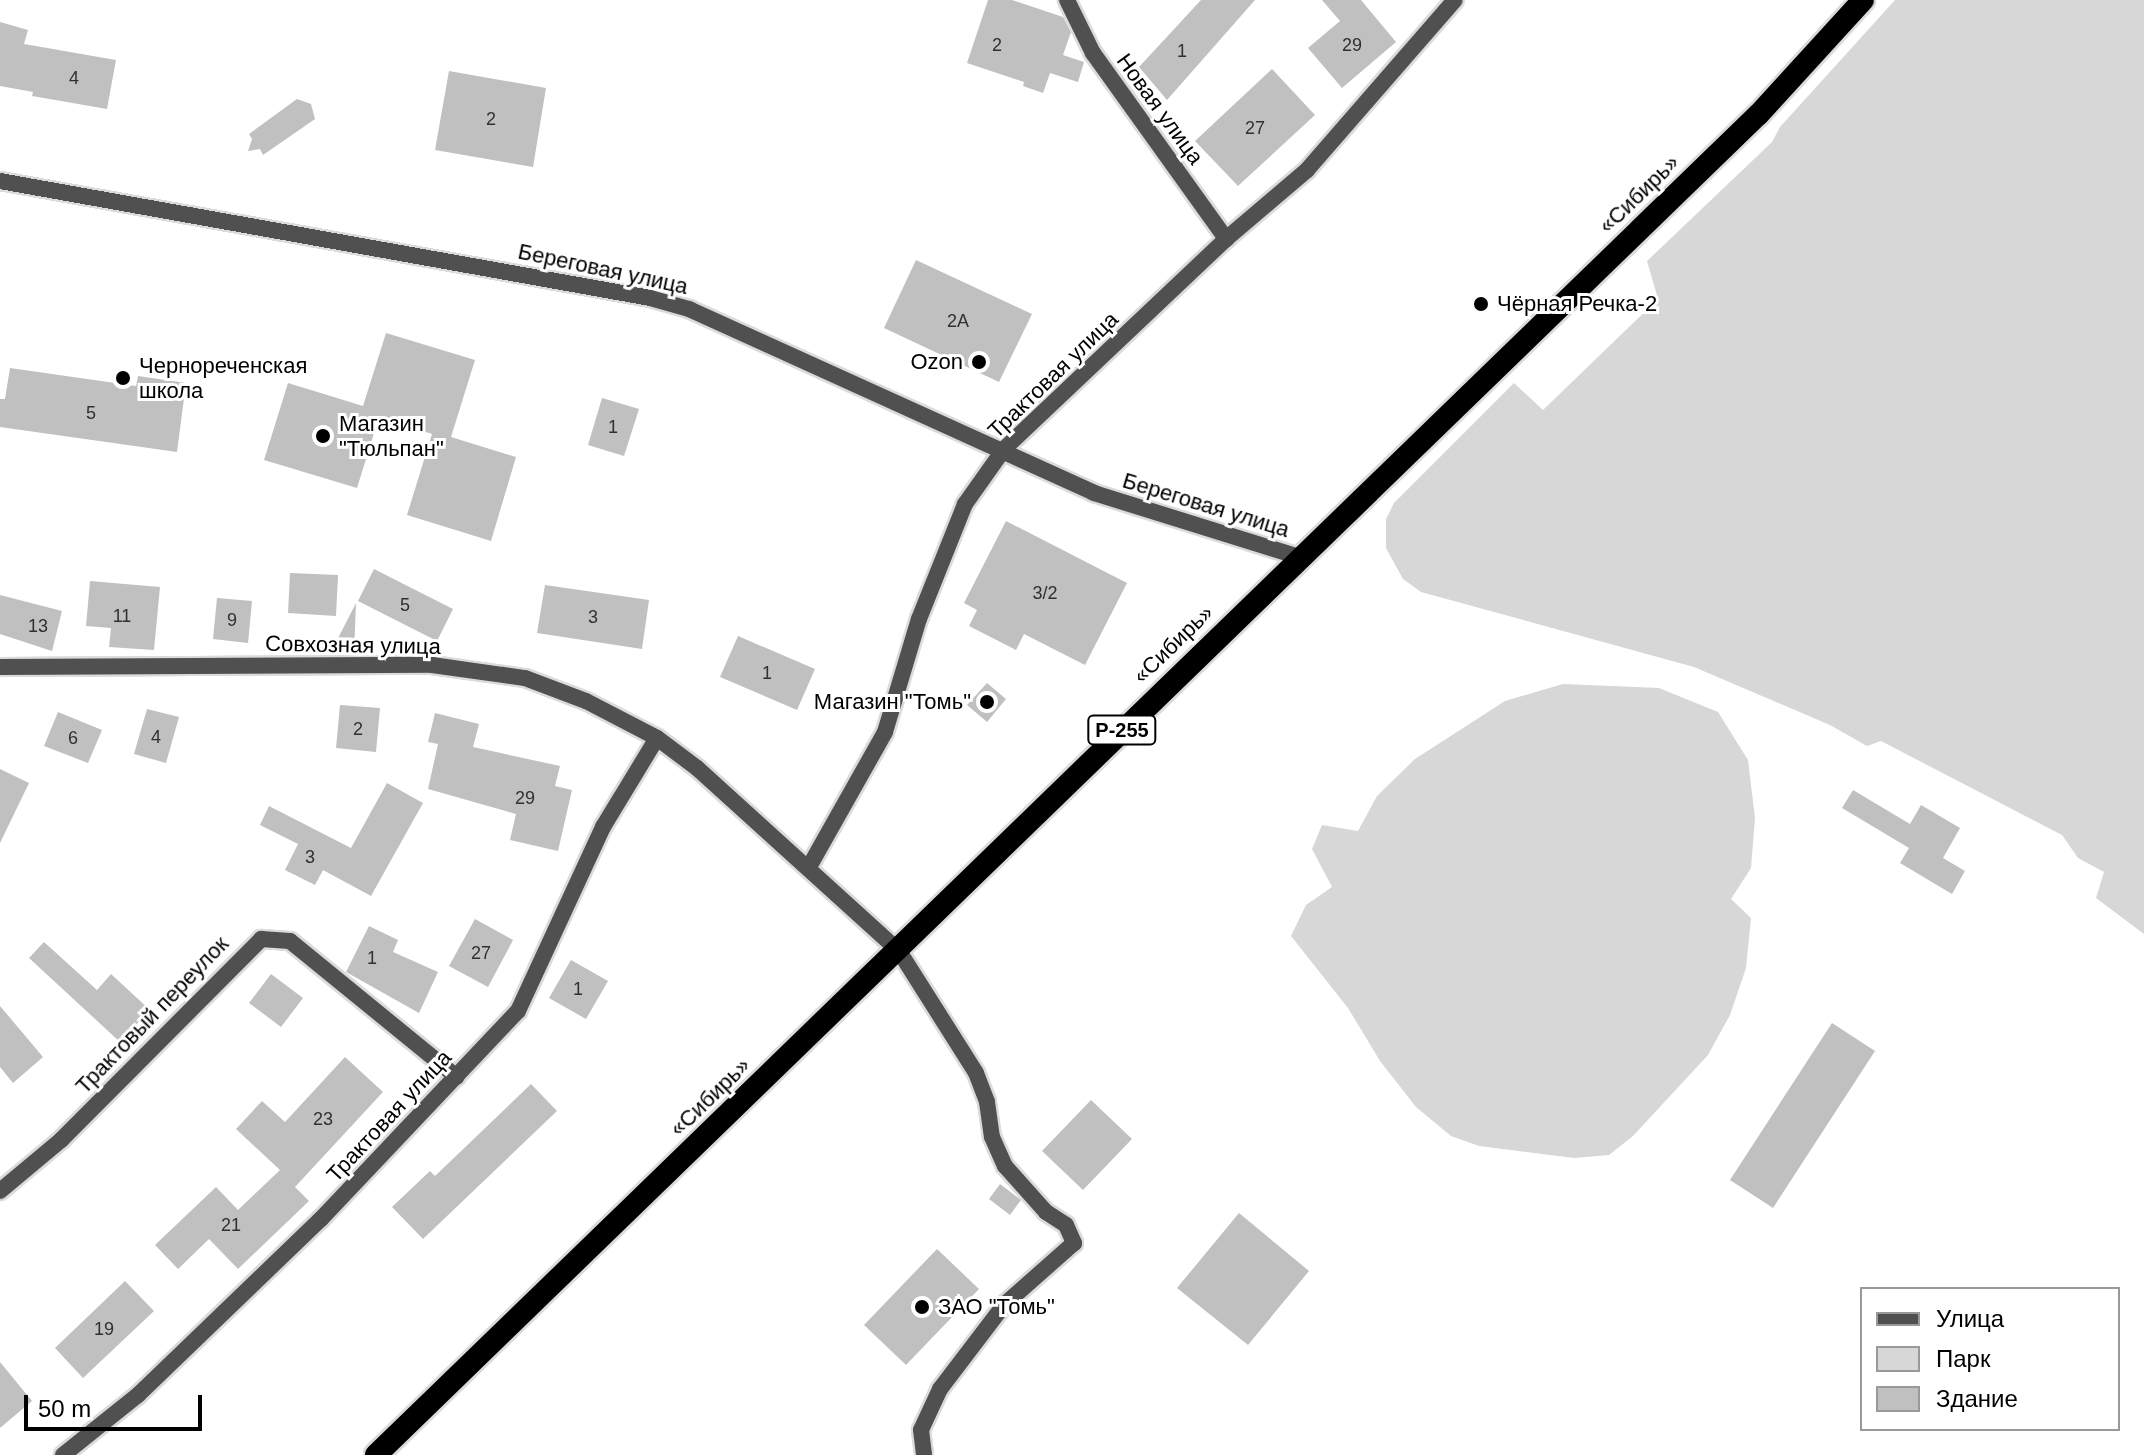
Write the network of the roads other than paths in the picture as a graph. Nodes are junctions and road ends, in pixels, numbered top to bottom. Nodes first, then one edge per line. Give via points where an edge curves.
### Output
1 (1067, 0) edge
2 (1455, 0) edge
3 (1863, 0) edge
4 (0, 181) edge
5 (1226, 239) junction
6 (1004, 449) junction
7 (1299, 557) junction
8 (0, 667) edge
9 (657, 738) junction
10 (809, 867) junction
11 (899, 951) junction
12 (457, 1077) junction
13 (0, 1191) edge
14 (63, 1455) edge
15 (376, 1455) edge
16 (924, 1455) edge

1 - 5 street, Новая улица via 1093,53
2 - 5 street, Трактовая улица via 1307,170
3 - 7 highway, «Сибирь» / Р-255 via 1759,114
4 - 6 street, Береговая улица via 650,298 689,309
5 - 6 street, Трактовая улица
6 - 7 street, Береговая улица via 1094,493
6 - 10 street, Трактовая улица via 965,504 919,619 885,732
7 - 11 highway, «Сибирь» / Р-255
8 - 9 street, Совхозная улица via 432,665 525,678 586,701
9 - 10 street, Совхозная улица
9 - 12 street, Трактовая улица via 603,827 518,1011
10 - 11 street, Совхозная улица
11 - 15 highway, «Сибирь» / Р-255
11 - 16 street, Совхозная улица via 976,1073 1005,1166 1046,1212 1066,1225 1074,1243 1004,1305 940,1389 921,1430
12 - 13 street, Трактовый переулок via 290,941 261,939 61,1140
12 - 14 street, Трактовая улица via 321,1219 138,1395

